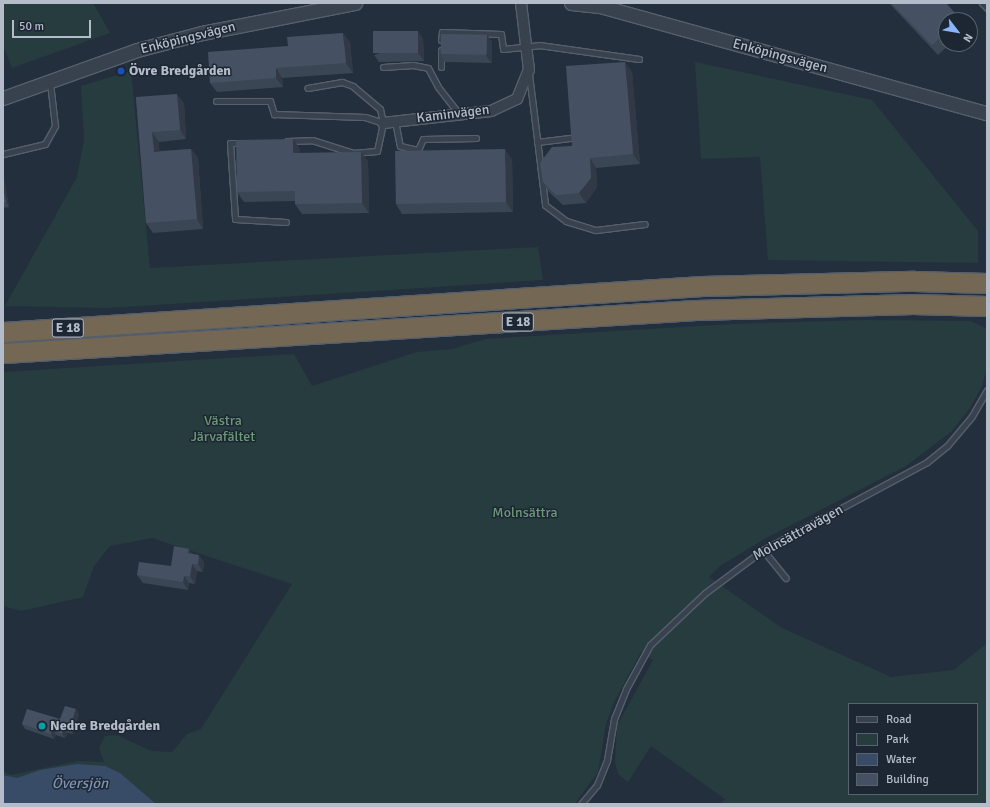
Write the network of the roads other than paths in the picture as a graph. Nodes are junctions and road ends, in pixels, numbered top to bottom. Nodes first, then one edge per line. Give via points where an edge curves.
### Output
1 (355, 3) edge
2 (521, 3) edge
3 (571, 3) edge
4 (982, 3) edge
5 (326, 7) edge
6 (987, 8) edge
7 (526, 48) junction
8 (639, 59) dead end
9 (384, 67) dead end
10 (441, 67) dead end
11 (529, 70) junction
12 (50, 82) junction
13 (308, 88) dead end
14 (3, 98) edge
15 (216, 101) dead end
16 (987, 113) edge
17 (461, 116) junction
18 (395, 122) junction
19 (384, 123) junction
20 (476, 138) dead end
21 (572, 138) edge
22 (282, 141) edge
23 (253, 142) edge
24 (537, 142) junction
25 (3, 154) edge
26 (286, 222) dead end
27 (645, 224) dead end
28 (987, 283) edge
29 (987, 306) edge
30 (3, 332) edge
31 (3, 353) edge
32 (987, 390) edge
33 (763, 550) junction
34 (786, 578) dead end
35 (580, 804) edge

1 - 5 street, Enköpingsvägen
2 - 7 street
3 - 16 street, Enköpingsvägen via 600,6
4 - 6 lane
5 - 12 street, Enköpingsvägen via 202,33 137,50
7 - 8 lane via 539,45
7 - 10 lane via 503,49 501,34 442,32
7 - 11 street
9 - 17 lane via 413,65 428,68 438,87
11 - 17 street, Kaminvägen via 517,99 491,111
11 - 24 lane
12 - 14 street, Enköpingsvägen
12 - 25 lane via 55,126 45,144
13 - 19 lane via 342,82 353,86 380,109
15 - 19 lane via 270,101 274,114 365,117
17 - 18 street, Kaminvägen
18 - 19 street, Kaminvägen
18 - 20 lane via 400,146 418,150 423,139
19 - 22 lane via 377,151 353,153 312,140
21 - 24 lane
23 - 26 lane via 230,143 235,219
24 - 27 lane via 545,204 560,217 596,230
28 - 30 highway, E 18 via 914,281 702,286
29 - 31 highway, E 18 via 913,304 696,310
32 - 33 lane, Molnsättravägen via 972,416 947,446 927,462
33 - 34 lane
33 - 35 lane, Molnsättravägen via 705,593 650,645 626,689 614,719 607,760 597,785

